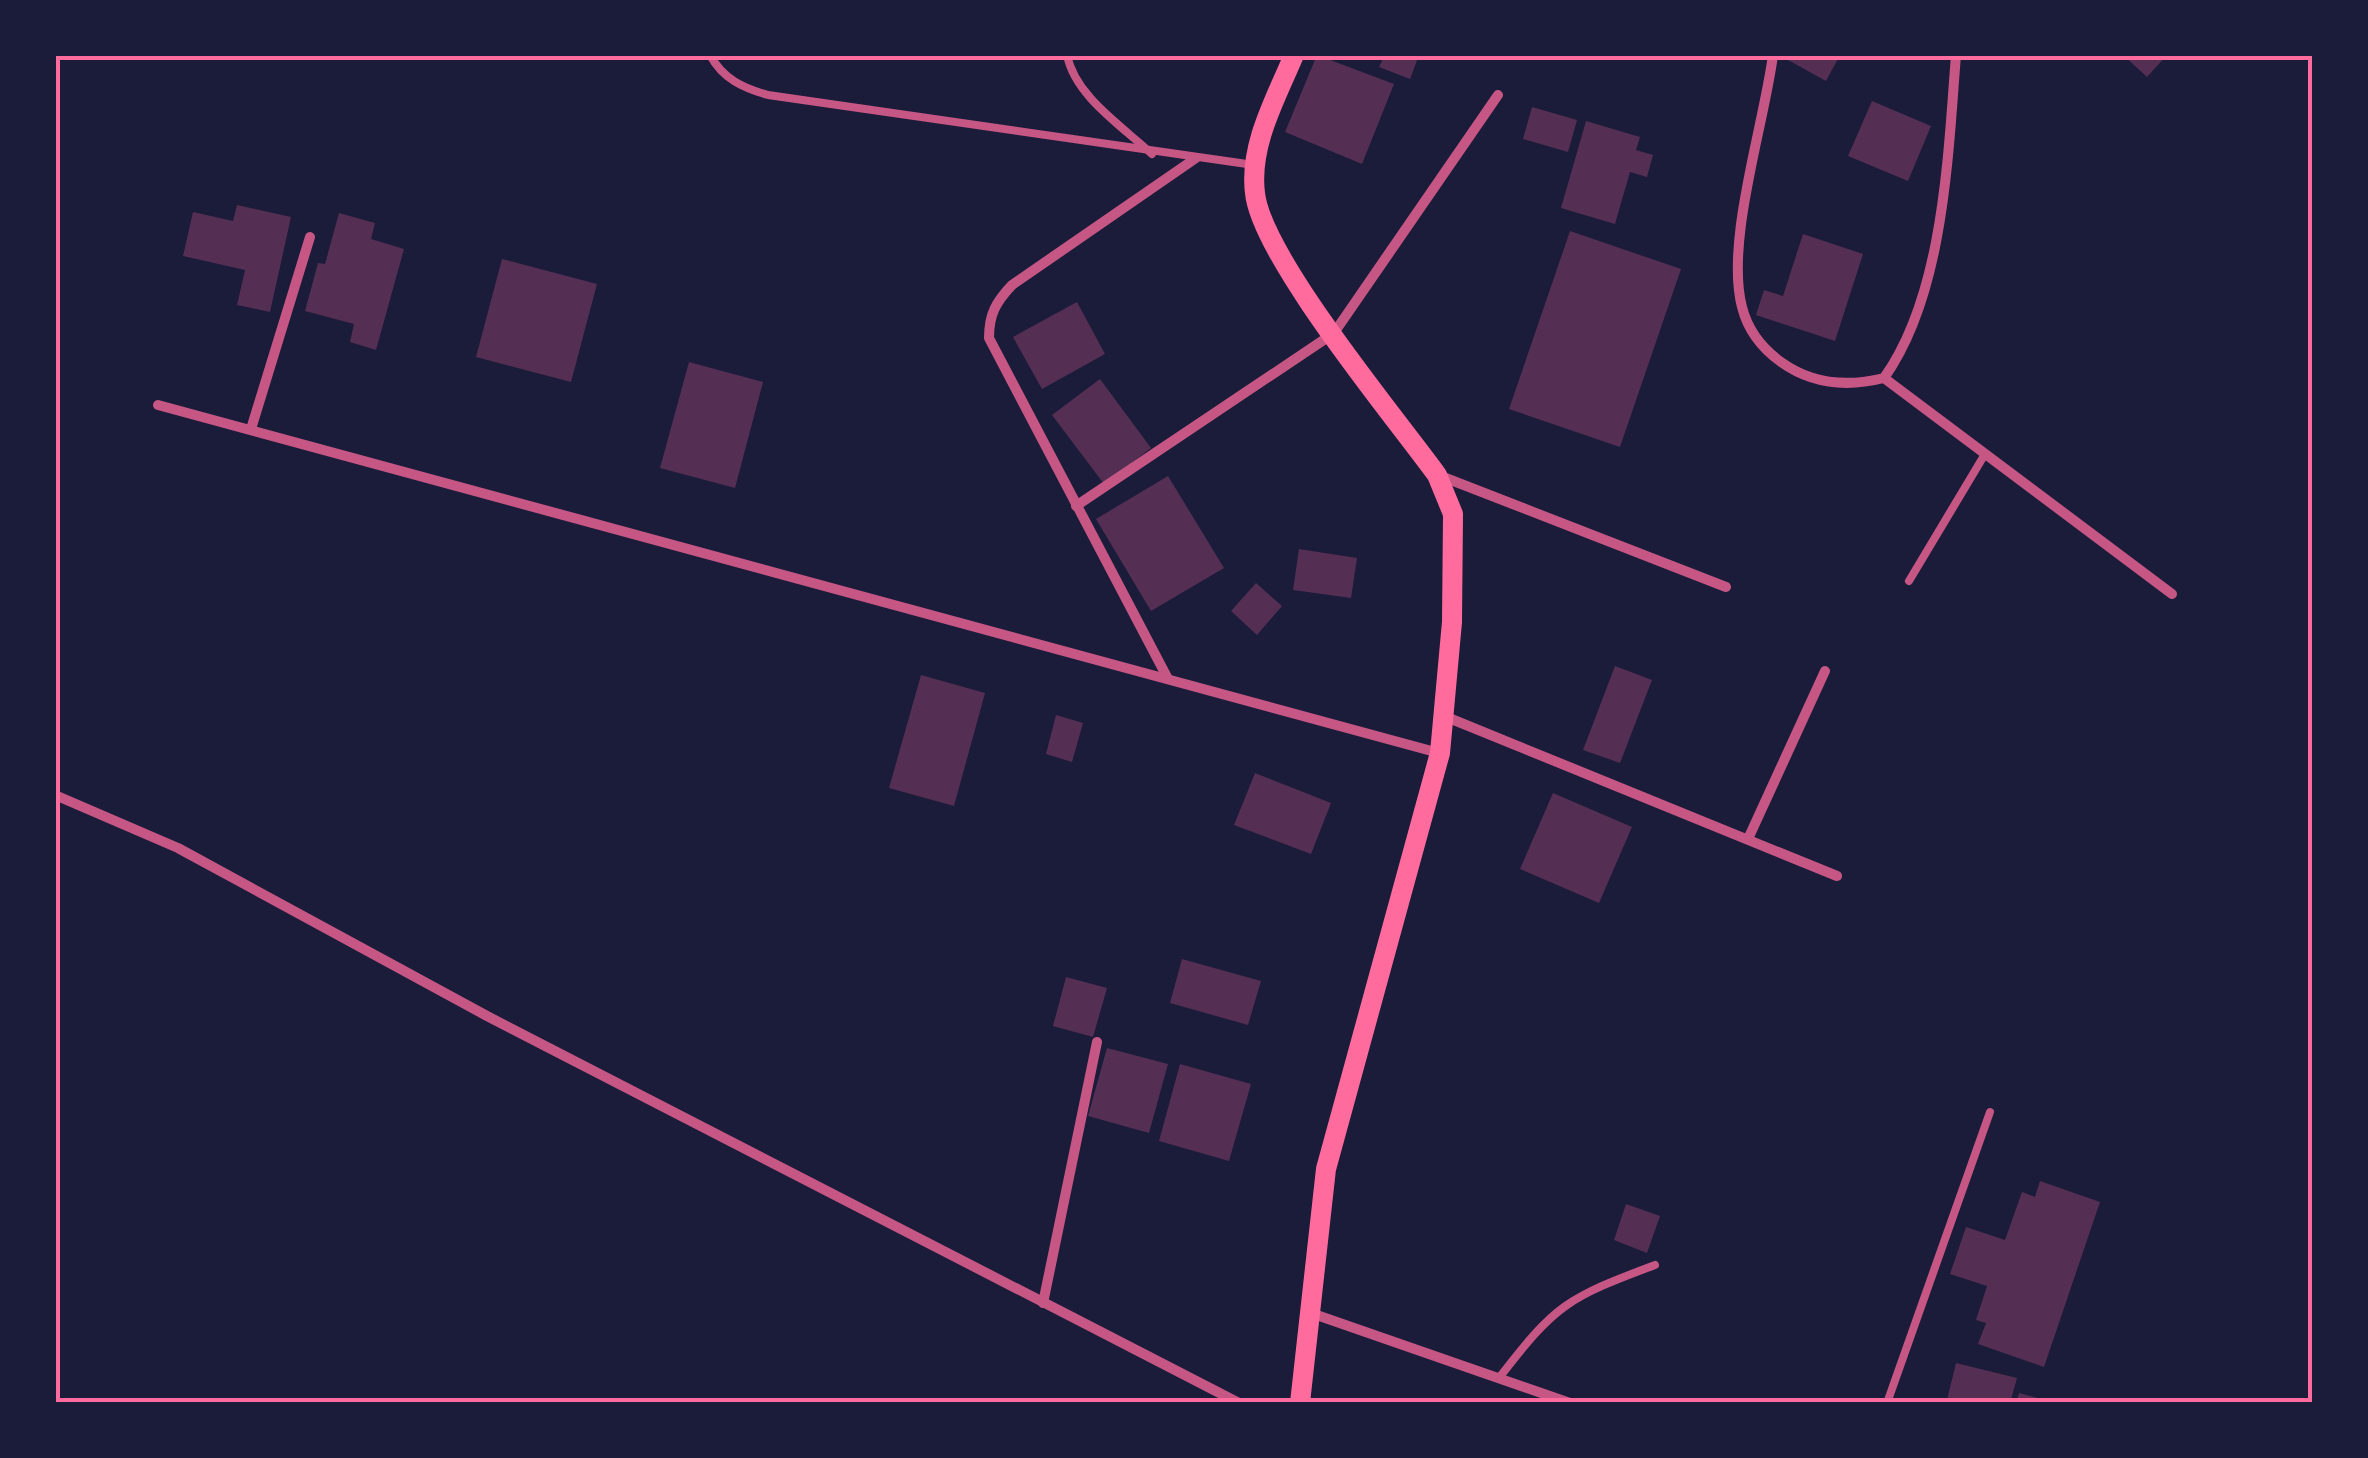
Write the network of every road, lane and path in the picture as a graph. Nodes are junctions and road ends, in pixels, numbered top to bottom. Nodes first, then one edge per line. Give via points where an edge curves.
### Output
1 (710, 55) edge
2 (1067, 55) edge
3 (1294, 55) edge
4 (1773, 55) edge
5 (1956, 55) edge
6 (1498, 95) dead end
7 (1152, 154) junction
8 (1196, 158) junction
9 (1258, 166) junction
10 (310, 237) dead end
11 (1334, 333) junction
12 (1884, 378) junction
13 (158, 406) dead end
14 (251, 429) junction
15 (1984, 454) junction
16 (1437, 475) junction
17 (1076, 506) junction
18 (1909, 580) dead end
19 (1726, 587) dead end
20 (2172, 594) dead end
21 (1825, 671) dead end
22 (1168, 677) junction
23 (1444, 716) junction
24 (1440, 753) junction
25 (55, 795) edge
26 (1748, 840) junction
27 (1837, 876) dead end
28 (1097, 1042) dead end
29 (1990, 1112) dead end
30 (1655, 1265) dead end
31 (1043, 1303) junction
32 (1307, 1312) junction
33 (1499, 1378) junction
34 (1239, 1403) edge
35 (1300, 1403) edge
36 (1570, 1403) edge
37 (1887, 1403) edge

1 - 7 lane via 739,86 768,96
2 - 7 lane via 1070,72 1090,96
3 - 9 main road via 1261,132
4 - 12 street via 1739,243 1742,307 1762,348 1798,374 1850,386
5 - 12 street via 1943,206 1912,325
6 - 11 street
7 - 8 lane
8 - 9 lane
8 - 17 street via 1012,285 989,319 989,338
9 - 11 main road via 1254,194 1278,254
10 - 14 street
11 - 16 main road
11 - 17 street
12 - 15 street
13 - 14 street
14 - 22 street
15 - 18 lane
15 - 20 street
16 - 19 street
16 - 23 main road via 1453,514
17 - 22 street
21 - 26 street
22 - 24 street
23 - 24 main road
23 - 26 street
24 - 32 main road via 1326,1169
25 - 31 street via 178,848
26 - 27 street
28 - 31 street
29 - 37 lane
30 - 33 lane via 1560,1306
31 - 34 street
32 - 33 street
32 - 35 main road
33 - 36 street

